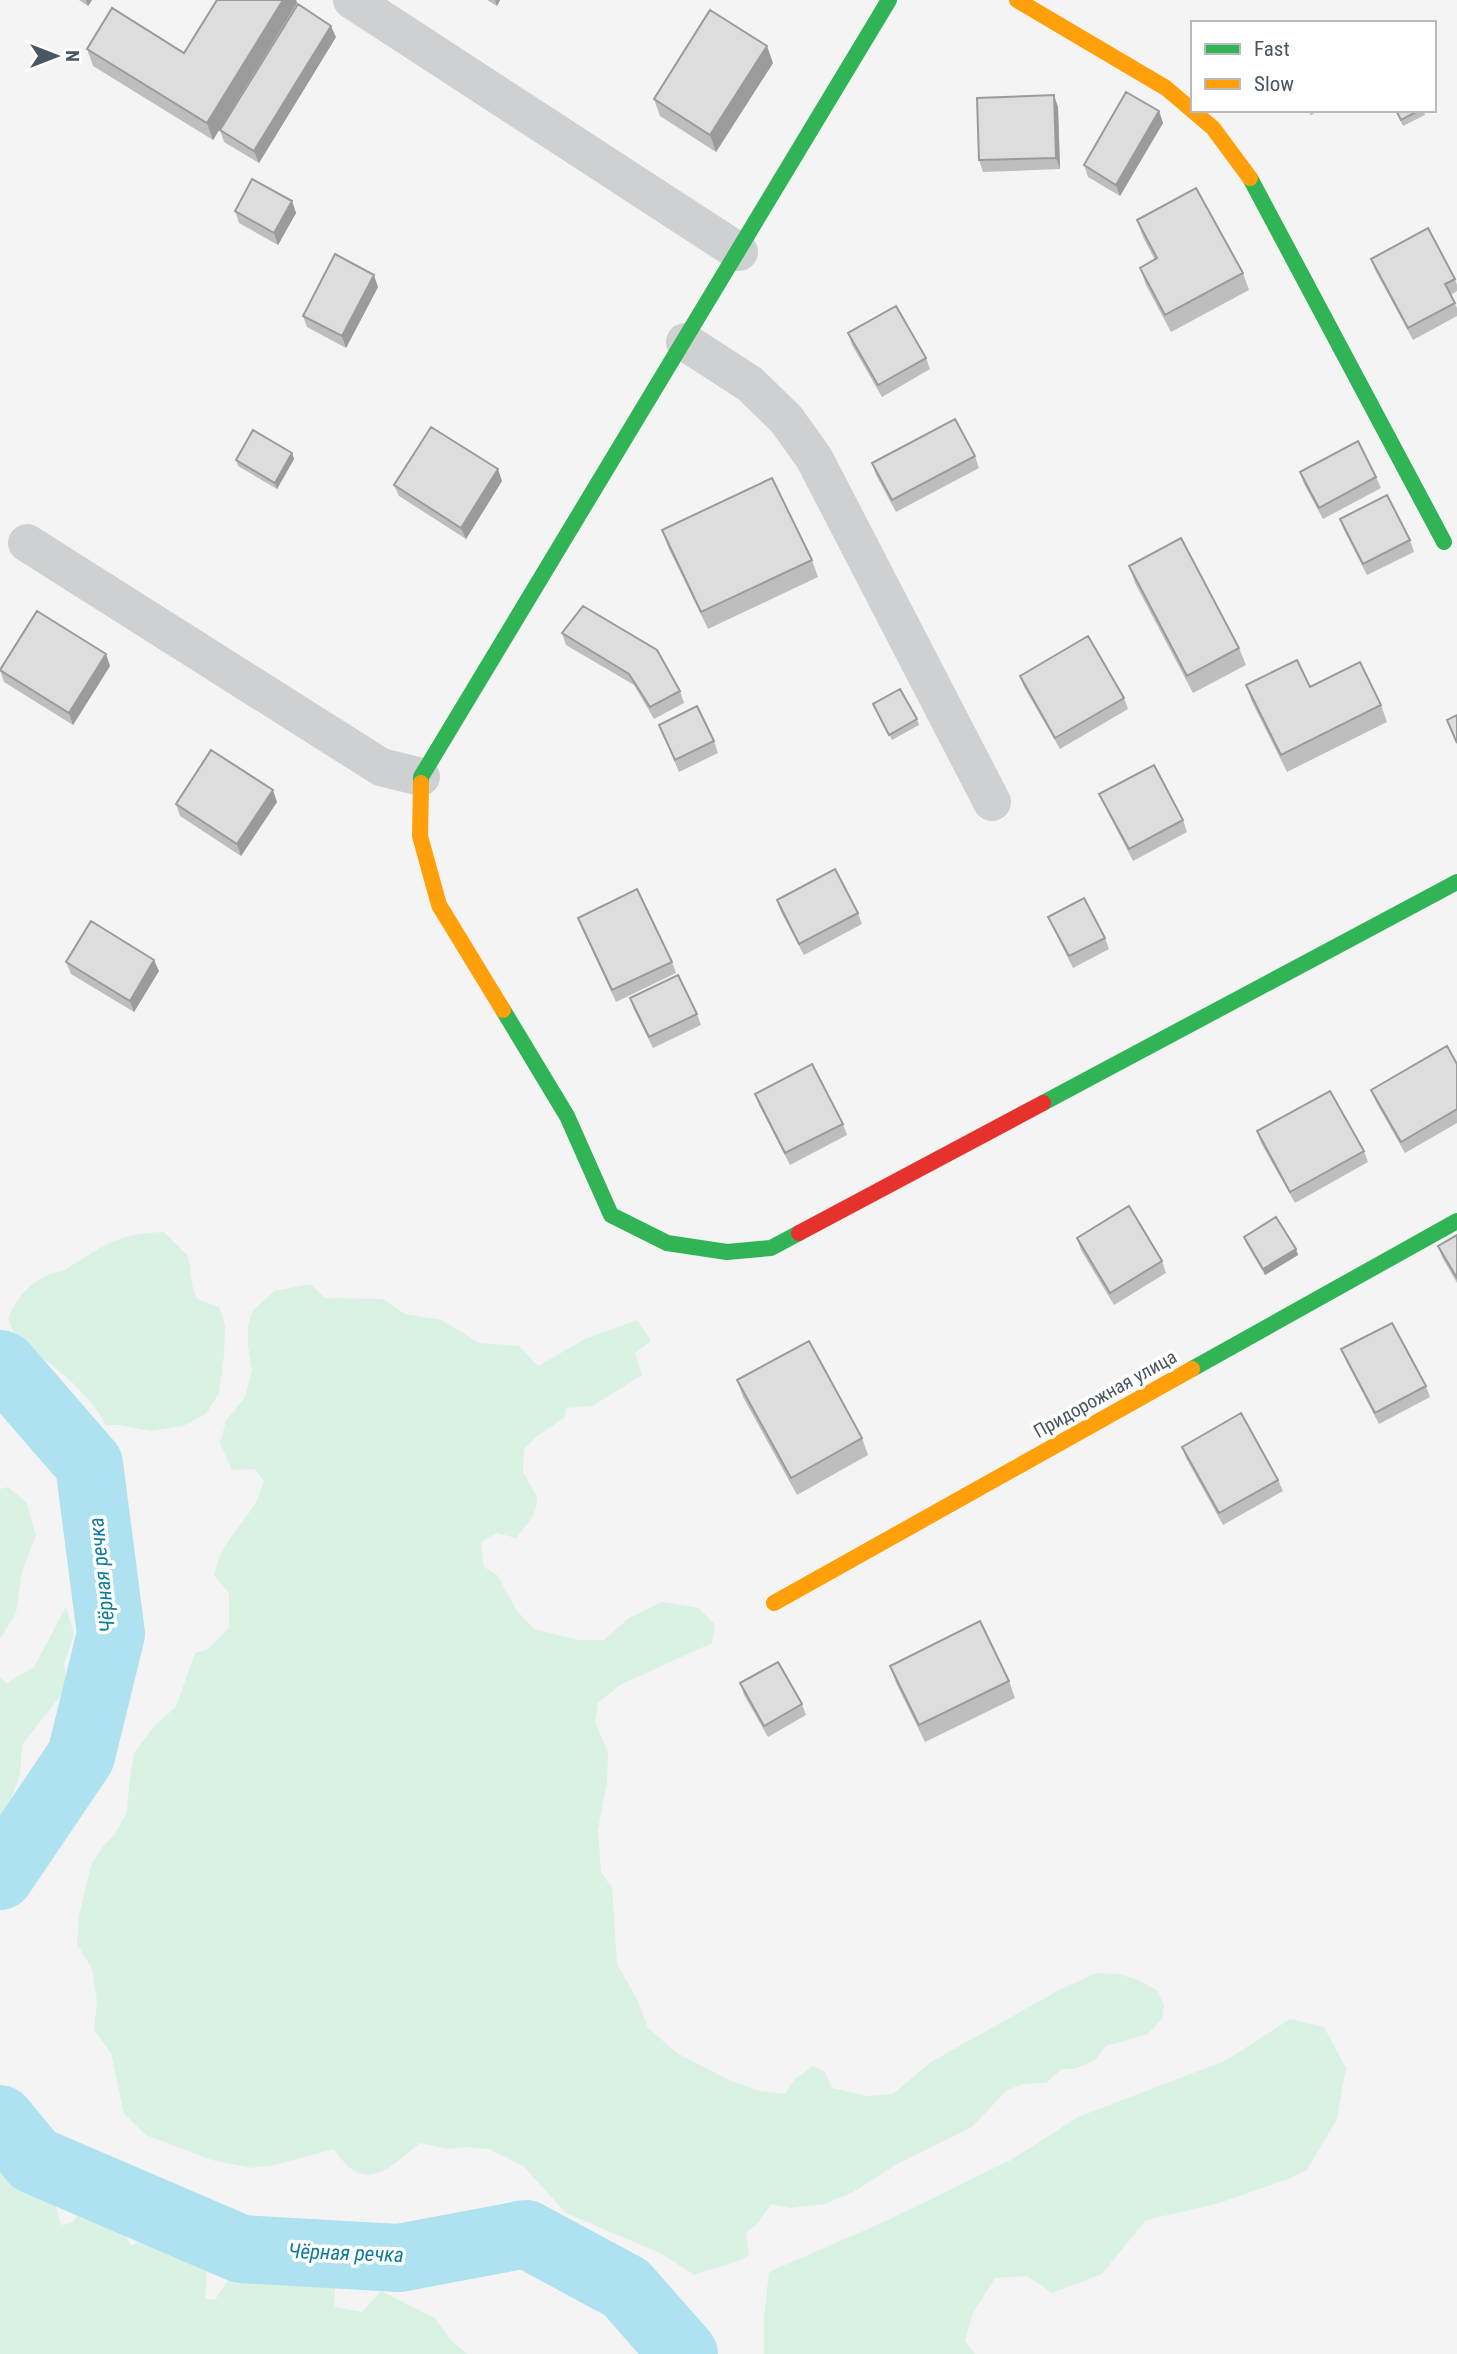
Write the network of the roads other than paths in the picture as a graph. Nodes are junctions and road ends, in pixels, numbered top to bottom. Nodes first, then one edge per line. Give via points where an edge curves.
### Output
1 (352, 0) edge
2 (889, 0) edge
3 (1017, 0) edge
4 (1191, 109) edge
5 (1194, 112) edge
6 (739, 252) junction
7 (685, 342) junction
8 (1444, 542) dead end
9 (27, 543) dead end
10 (421, 777) junction
11 (992, 802) dead end
12 (1457, 882) edge
13 (1457, 1221) edge
14 (774, 1603) dead end

1 - 6 street
2 - 6 street
3 - 4 street via 1166,88
5 - 8 street via 1213,128 1250,177
6 - 7 street
7 - 10 street
7 - 11 street via 750,384 786,419 814,458
9 - 10 street via 382,767
10 - 12 street via 420,836 439,905 567,1116 611,1215 667,1243 727,1252 771,1248
13 - 14 street, Придорожная улица

